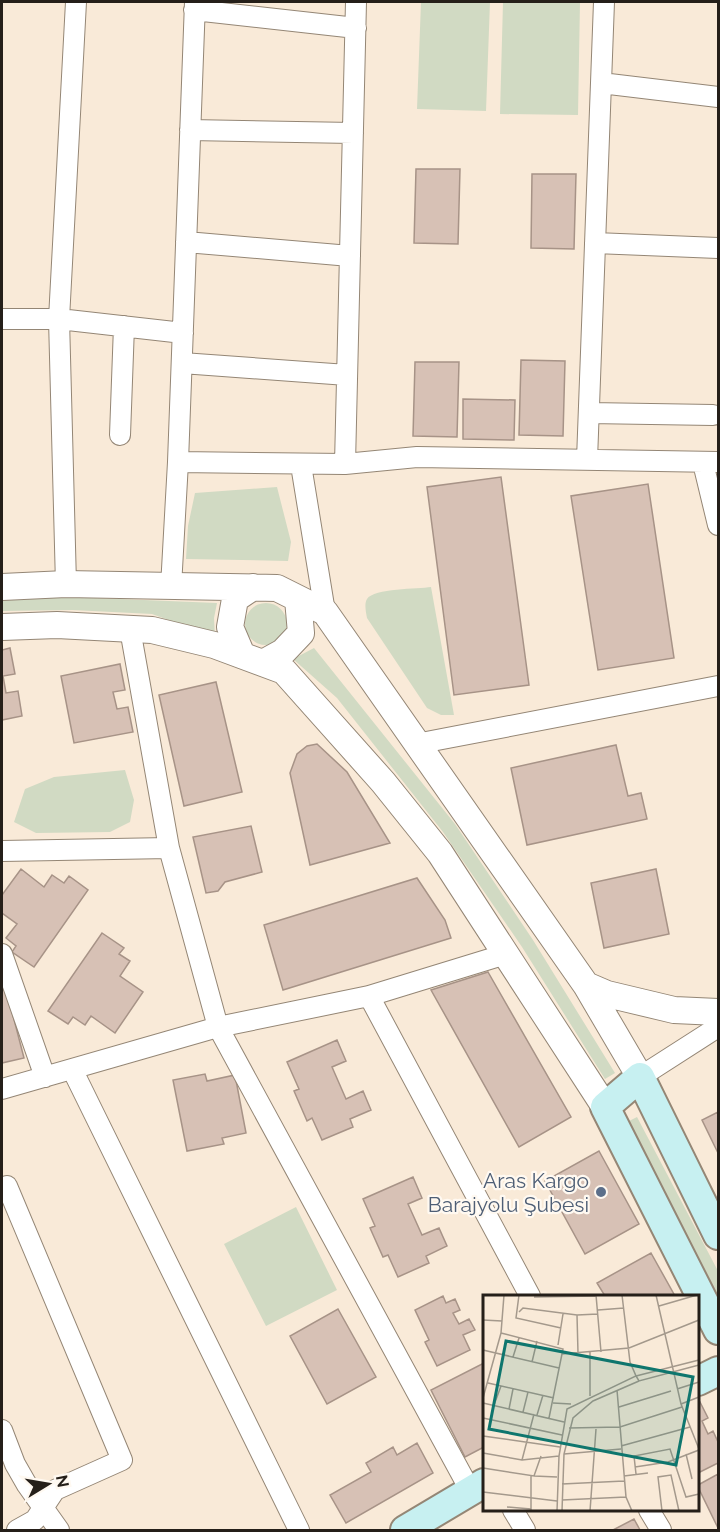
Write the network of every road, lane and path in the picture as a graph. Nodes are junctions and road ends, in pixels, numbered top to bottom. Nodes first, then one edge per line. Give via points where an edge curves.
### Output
1 (76, 2) edge
2 (356, 2) edge
3 (604, 2) edge
4 (194, 6) edge
5 (356, 28) junction
6 (600, 83) junction
7 (718, 97) edge
8 (190, 130) junction
9 (353, 133) junction
10 (186, 242) junction
11 (595, 243) junction
12 (718, 248) edge
13 (350, 256) junction
14 (2, 319) edge
15 (59, 319) junction
16 (124, 326) junction
17 (183, 333) junction
18 (182, 363) junction
19 (347, 375) junction
20 (589, 413) junction
21 (713, 415) dead end
22 (120, 435) dead end
23 (587, 460) junction
24 (178, 462) junction
25 (711, 463) edge
26 (345, 464) junction
27 (301, 465) junction
28 (718, 525) edge
29 (66, 584) junction
30 (2, 587) edge
31 (171, 587) junction
32 (253, 587) junction
33 (298, 599) junction
34 (324, 612) junction
35 (2, 627) edge
36 (130, 629) junction
37 (253, 659) junction
38 (718, 686) edge
39 (416, 744) junction
40 (169, 848) junction
41 (2, 851) edge
42 (2, 954) edge
43 (506, 954) junction
44 (586, 985) junction
45 (369, 996) junction
46 (718, 1012) edge
47 (718, 1026) edge
48 (218, 1027) junction
49 (72, 1069) junction
50 (45, 1077) junction
51 (640, 1077) junction
52 (2, 1089) edge
53 (605, 1107) junction
54 (2, 1188) edge
55 (718, 1235) edge
56 (529, 1295) edge
57 (718, 1330) edge
58 (718, 1371) edge
59 (699, 1380) edge
60 (2, 1430) edge
61 (477, 1486) edge
62 (44, 1507) junction
63 (514, 1511) edge
64 (650, 1511) edge
65 (17, 1530) edge
66 (59, 1530) edge
67 (299, 1530) edge
68 (405, 1530) edge
69 (525, 1530) edge
70 (661, 1530) edge

1 - 15 street
2 - 5 street
3 - 6 street
4 - 5 street
4 - 8 street
5 - 9 street
6 - 7 street
6 - 11 street
8 - 9 street
8 - 10 street
9 - 13 street
10 - 13 street
10 - 17 street
11 - 12 street
11 - 20 street
13 - 19 street
14 - 15 street
15 - 16 street
15 - 29 street
16 - 17 street
16 - 22 street
17 - 18 street
18 - 19 street
18 - 24 street
19 - 26 street
20 - 21 street
20 - 23 street
23 - 25 street
23 - 26 street via 417,457
24 - 27 street
24 - 31 street
25 - 28 street
26 - 27 street
27 - 34 street
29 - 30 street
29 - 31 street
31 - 32 street
32 - 33 street via 277,588
32 - 37 street via 235,599 230,627
33 - 34 street
33 - 37 street via 301,633 283,652
34 - 39 street
35 - 36 street
36 - 37 street via 152,630 214,645
36 - 40 street
37 - 43 street via 284,671 383,782 440,853
38 - 39 street
39 - 44 street
40 - 41 street
40 - 48 street
42 - 50 street
43 - 45 street
43 - 53 street
44 - 46 street via 674,1010
44 - 51 street
45 - 48 street
45 - 56 street
47 - 51 street
48 - 49 street
48 - 61 street
49 - 50 street
49 - 67 street
50 - 52 street
51 - 53 main road
51 - 55 main road
53 - 57 main road
54 - 62 street via 7,1186 122,1460 55,1490
58 - 59 main road
60 - 62 street via 15,1464
61 - 68 main road
62 - 65 street via 35,1520
62 - 66 street
63 - 69 street
64 - 70 street

